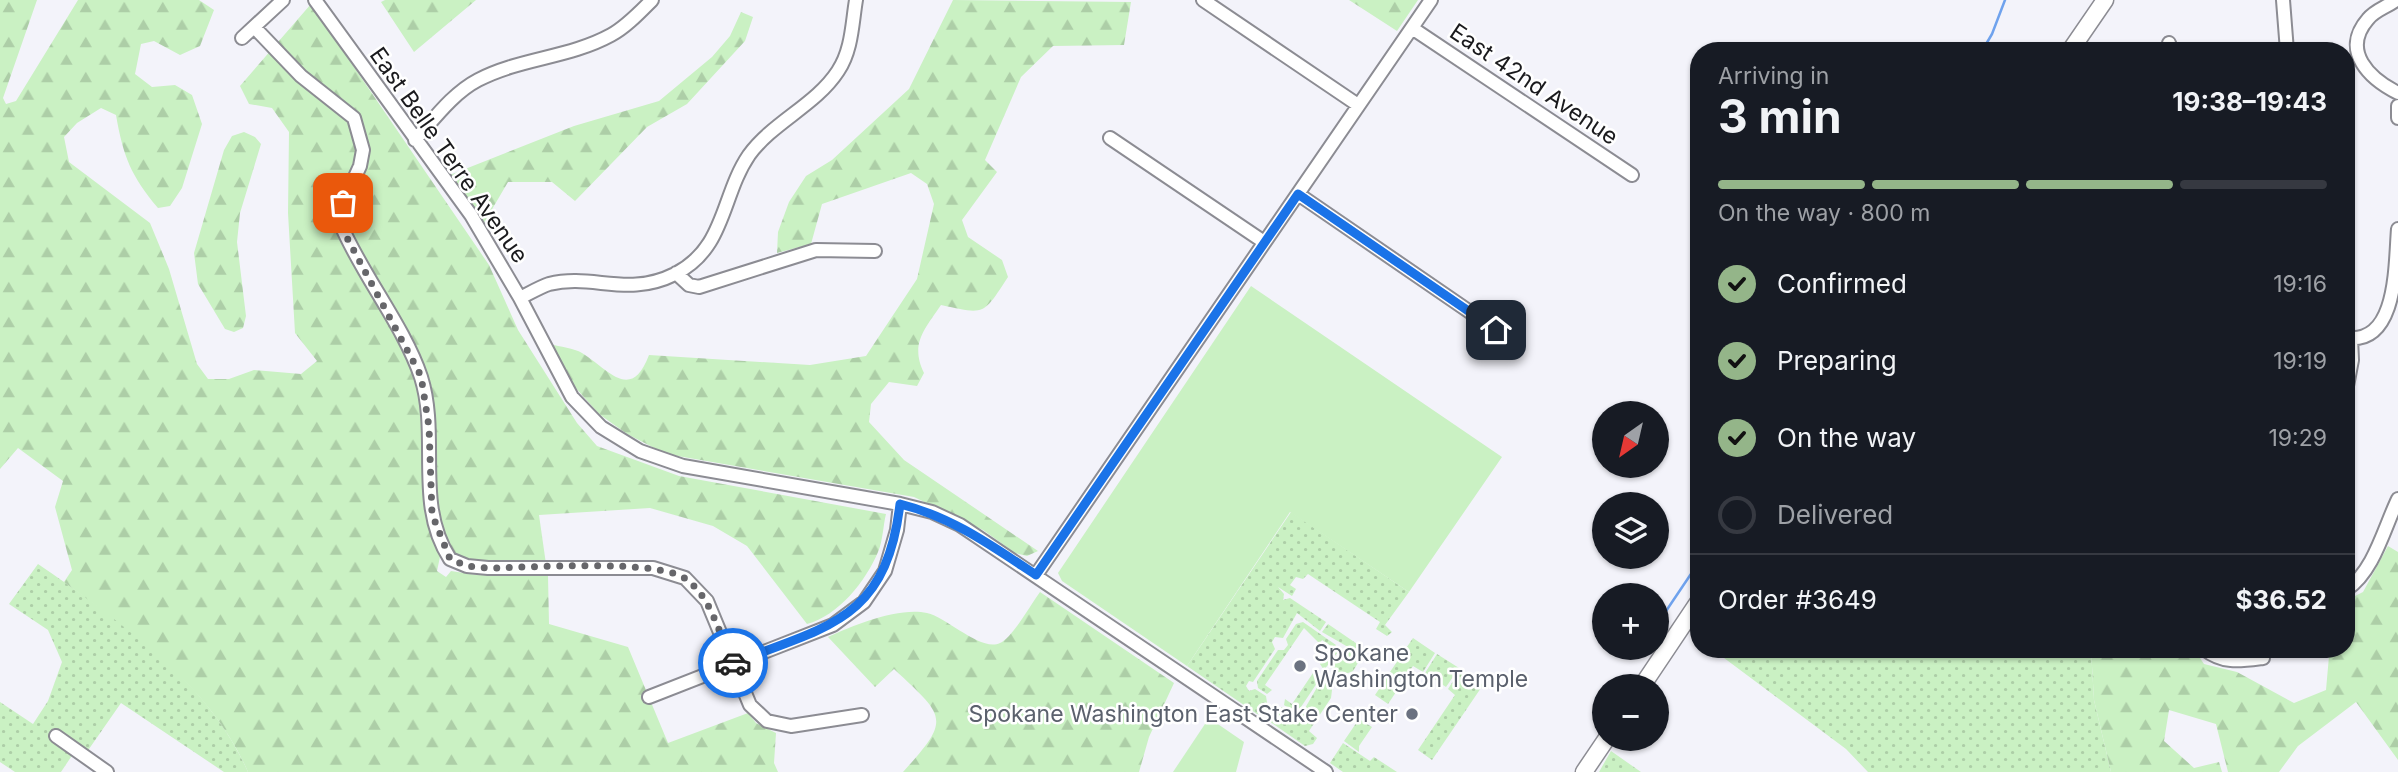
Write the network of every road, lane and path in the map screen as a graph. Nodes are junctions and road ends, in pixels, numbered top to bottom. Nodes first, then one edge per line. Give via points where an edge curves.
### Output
1 (284, 0) edge
2 (315, 0) edge
3 (652, 0) edge
4 (856, 0) edge
5 (1203, 0) edge
6 (1431, 0) edge
7 (2105, 0) edge
8 (2283, 0) edge
9 (2396, 0) edge
10 (254, 27) junction
11 (1412, 28) junction
12 (242, 38) dead end
13 (2076, 42) edge
14 (2286, 42) edge
15 (2398, 93) edge
16 (1358, 105) junction
17 (2398, 106) edge
18 (2398, 118) edge
19 (1110, 138) dead end
20 (415, 140) junction
21 (1632, 175) dead end
22 (1298, 194) junction
23 (2398, 229) edge
24 (1264, 242) junction
25 (875, 251) dead end
26 (2397, 258) edge
27 (676, 273) junction
28 (520, 298) junction
29 (2355, 336) edge
30 (1518, 345) dead end
31 (2398, 499) edge
32 (900, 504) junction
33 (2393, 526) edge
34 (1036, 575) junction
35 (2355, 584) edge
36 (1690, 614) edge
37 (2216, 658) edge
38 (2263, 658) dead end
39 (733, 663) junction
40 (1650, 674) edge
41 (649, 697) dead end
42 (862, 715) dead end
43 (56, 736) dead end
44 (1598, 751) edge
45 (107, 772) edge
46 (1326, 772) edge
47 (1584, 772) edge

1 - 10 street
2 - 20 street, East Belle Terre Avenue
3 - 20 street via 612,34 575,50 520,62 476,81 449,102
4 - 27 street via 847,55 828,84 749,156 713,239
5 - 16 street
6 - 11 street
7 - 13 main road
8 - 14 street
9 - 15 street via 2367,19 2357,52 2363,69 2377,83
10 - 12 street
10 - 39 street via 301,76 354,118 360,133 360,166 343,203 341,225 421,376 429,427 432,514 450,559 488,568 653,568 685,578 707,601
11 - 16 street
11 - 21 street, East 42nd Avenue
16 - 22 street
17 - 18 street
19 - 24 street
20 - 28 street, East Belle Terre Avenue via 471,215
22 - 24 street
22 - 30 street
23 - 26 street
24 - 34 street
25 - 27 street via 816,250 699,287
26 - 29 street via 2387,317 2376,329
27 - 28 street via 648,284 550,284
28 - 32 street, East Belle Terre Avenue via 572,397 601,427 640,450 682,466
31 - 33 street
32 - 34 street, East Belle Terre Avenue via 960,525
32 - 39 street via 885,571 864,603 833,625
33 - 35 street
34 - 46 street, East Belle Terre Avenue
36 - 40 main road
37 - 38 street via 2235,662
39 - 41 street
39 - 42 street via 750,705 767,721 791,726
43 - 45 street
44 - 47 main road

